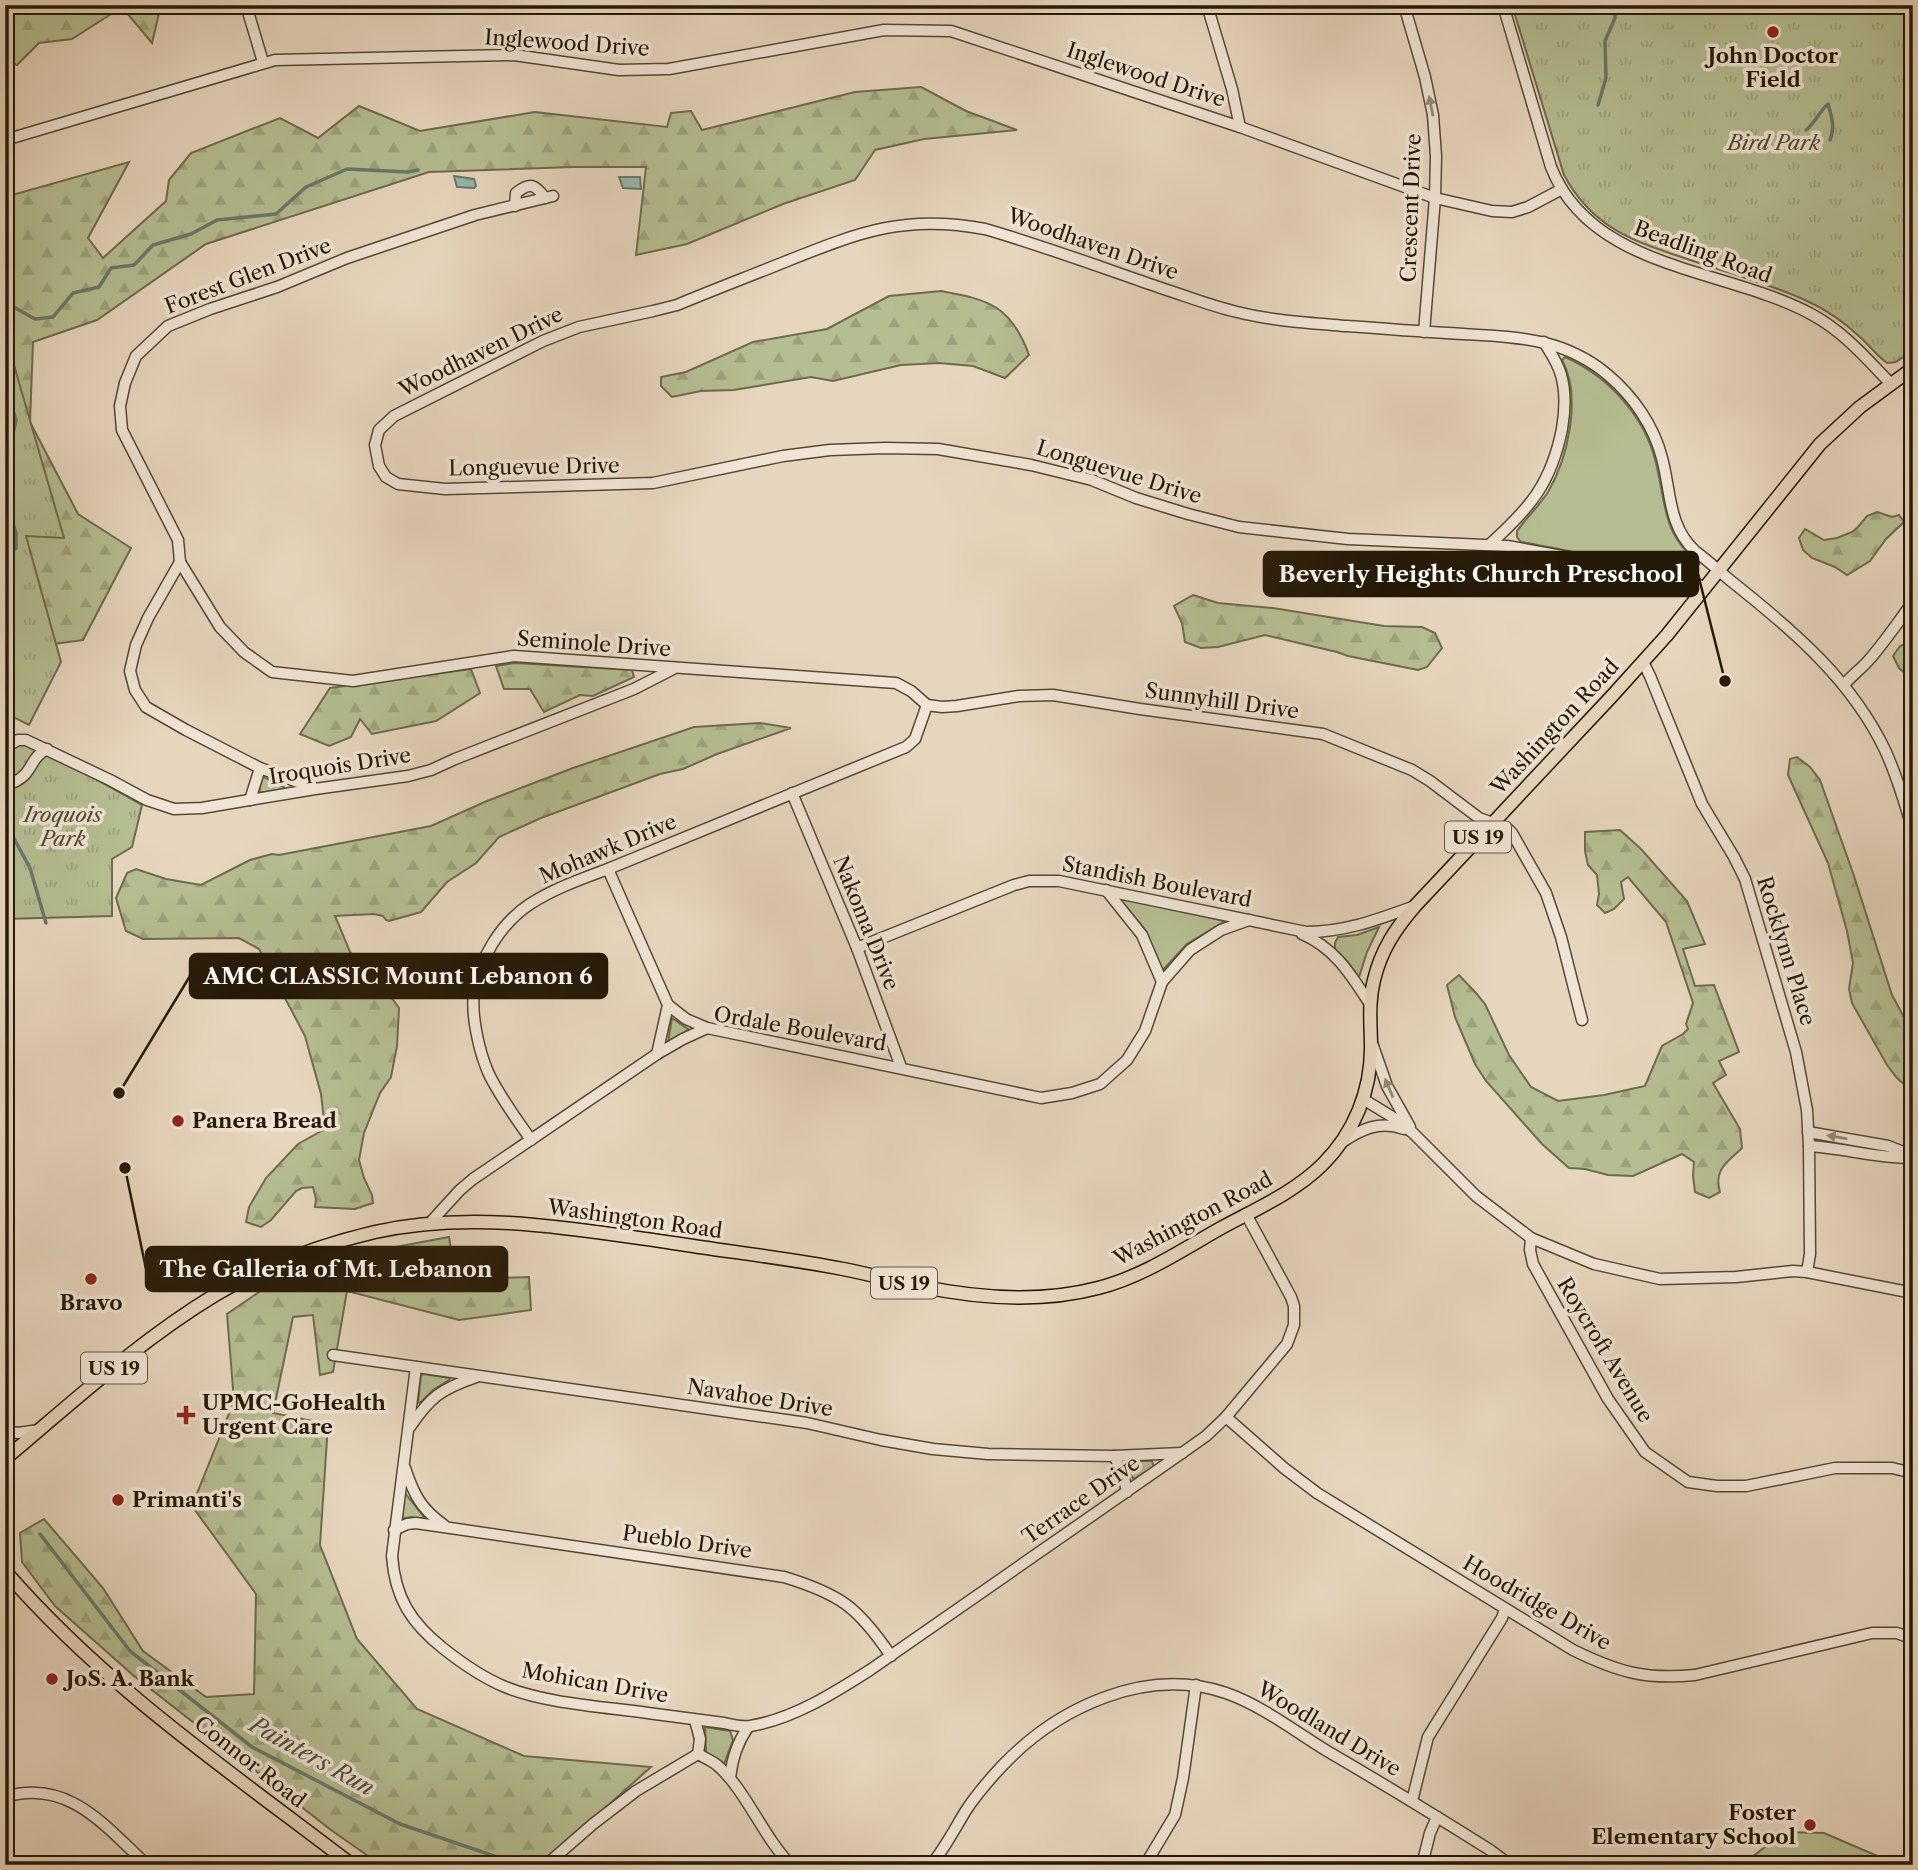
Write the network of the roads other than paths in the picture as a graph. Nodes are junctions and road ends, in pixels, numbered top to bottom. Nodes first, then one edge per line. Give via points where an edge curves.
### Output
1 (246, 5) edge
2 (1207, 5) edge
3 (1404, 5) edge
4 (1503, 5) edge
5 (263, 62) junction
6 (1240, 127) junction
7 (5, 140) edge
8 (1562, 189) junction
9 (1435, 198) junction
10 (515, 205) junction
11 (1424, 332) junction
12 (1544, 342) junction
13 (1913, 368) edge
14 (1891, 384) junction
15 (375, 445) joint
16 (1489, 545) junction
17 (180, 562) junction
18 (1719, 570) junction
19 (1705, 589) junction
20 (1913, 602) edge
21 (1643, 662) junction
22 (675, 668) junction
23 (1844, 685) junction
24 (927, 705) junction
25 (5, 747) edge
26 (47, 749) junction
27 (260, 768) junction
28 (5, 778) edge
29 (315, 789) junction
30 (792, 793) junction
31 (250, 800) junction
32 (1492, 822) junction
33 (1913, 831) edge
34 (608, 869) junction
35 (1105, 890) junction
36 (1415, 905) junction
37 (1249, 920) junction
38 (1293, 930) junction
39 (857, 948) junction
40 (1162, 982) junction
41 (1370, 1004) junction
42 (668, 1005) junction
43 (1582, 1020) dead end
44 (707, 1027) junction
45 (1371, 1040) junction
46 (657, 1054) junction
47 (901, 1067) junction
48 (1363, 1099) junction
49 (1808, 1132) junction
50 (1413, 1133) junction
51 (531, 1140) junction
52 (1340, 1144) junction
53 (1809, 1146) junction
54 (1865, 1148) junction
55 (1913, 1157) edge
56 (1245, 1214) junction
57 (429, 1224) junction
58 (1531, 1238) junction
59 (1807, 1272) junction
60 (1913, 1293) edge
61 (333, 1356) dead end
62 (416, 1367) junction
63 (479, 1376) junction
64 (1226, 1417) junction
65 (41, 1429) junction
66 (408, 1430) junction
67 (5, 1431) edge
68 (17, 1450) junction
69 (1182, 1453) junction
70 (1114, 1456) junction
71 (5, 1459) edge
72 (404, 1465) junction
73 (5, 1471) edge
74 (1913, 1473) edge
75 (1127, 1492) junction
76 (448, 1528) junction
77 (394, 1530) junction
78 (5, 1571) edge
79 (1505, 1609) junction
80 (1913, 1639) edge
81 (891, 1656) junction
82 (1196, 1685) junction
83 (695, 1720) junction
84 (748, 1727) junction
85 (698, 1754) junction
86 (730, 1778) junction
87 (5, 1797) edge
88 (1412, 1801) junction
89 (1437, 1817) junction
90 (147, 1865) edge
91 (352, 1865) edge
92 (546, 1865) edge
93 (791, 1865) edge
94 (931, 1865) edge
95 (1145, 1865) edge
96 (1422, 1865) edge
97 (1510, 1865) edge

1 - 5 street
2 - 6 street
9 -> 3 street, Crescent Drive via 1433,115
4 - 8 street, Beadling Road via 1551,167
5 - 6 street, Inglewood Drive via 514,55 619,70 669,69 884,30 951,31
5 - 7 street, Inglewood Drive
6 - 9 street, Inglewood Drive
8 - 9 street, Inglewood Drive via 1512,212
8 - 14 street, Beadling Road via 1591,222 1629,248 1812,314 1847,339
9 - 11 street, Crescent Drive
10 - 10 street, Forest Glen Drive via 549,197 527,185 516,193
10 - 17 street, Forest Glen Drive via 347,258 168,326 136,356 124,383 122,430 178,541
11 - 12 street, Woodhaven Drive
11 - 15 street, Woodhaven Drive via 1264,318 985,229 917,223 869,230 677,304 579,327 542,341 394,416 379,430
12 - 16 street via 1564,386 1557,450 1548,477 1532,501
12 - 18 street, Woodhaven Drive via 1597,367 1632,400 1657,442 1677,524 1691,547
13 - 14 main road, Washington Road / US 19
14 - 18 main road, Washington Road / US 19 via 1820,444
15 - 16 street, Longuevue Drive via 379,466 398,485 445,489 653,483 831,450 938,449 1092,480 1136,498 1239,527 1348,539
16 - 19 street, Longuevue Drive via 1629,568 1672,570
17 - 22 street, Seminole Drive via 220,627 272,672 353,681 514,656
17 - 27 street via 136,645 130,671 135,690 146,707
18 - 19 main road, Washington Road / US 19
18 - 23 street, Woodhaven Drive via 1797,636
19 - 21 main road, Washington Road / US 19
20 - 23 street
21 - 32 main road, Washington Road / US 19
21 - 49 street, Rocklynn Place via 1702,804 1749,890 1796,1052
22 - 24 street, Seminole Drive via 896,683
22 - 29 street, Iroquois Drive via 634,689 431,770
23 - 33 street, Woodhaven Drive via 1884,749
24 - 30 street, Mohawk Drive via 915,739 906,747
24 - 32 street, Sunnyhill Drive via 1053,695 1309,731 1412,770 1479,818
25 - 26 street, Iroquois Drive via 26,740
26 - 28 street via 22,779
26 - 31 street, Iroquois Drive via 174,809
27 - 29 street
27 - 31 street
29 - 31 street, Iroquois Drive
30 - 34 street, Mohawk Drive
30 - 39 street, Nakoma Drive
32 - 36 main road, Washington Road / US 19
32 - 43 street, Sunnyhill Drive via 1512,833 1546,893
34 - 42 street
34 - 51 street, Mohawk Drive via 560,887 528,906 500,931 483,962 474,993 476,1030 488,1071
35 - 37 street, Standish Boulevard
35 - 39 street, Standish Boulevard via 1059,881 1029,881
35 - 40 street via 1142,934
36 - 38 street, Standish Boulevard via 1346,929
36 - 41 main road, Washington Road / US 19 via 1383,952
37 - 38 street, Standish Boulevard
37 - 40 street, Ordale Boulevard via 1220,929 1191,950
38 - 41 street via 1334,954
39 - 47 street, Nakoma Drive
40 - 47 street, Ordale Boulevard via 1145,1031 1127,1060 1100,1084 1041,1098
41 - 45 main road, Washington Road / US 19
42 - 44 street
42 - 46 street
44 - 46 street, Ordale Boulevard
44 - 47 street, Ordale Boulevard
45 - 48 main road, Washington Road / US 19
50 -> 45 street via 1387,1086
46 - 51 street, Ordale Boulevard
48 - 50 street
48 - 52 main road, Washington Road / US 19
49 - 53 street, Rocklynn Place
54 -> 49 street
50 - 52 street via 1378,1125
50 - 58 street via 1476,1196
51 - 57 street, Ordale Boulevard via 466,1184
52 - 56 main road, Washington Road / US 19 via 1300,1182
53 - 54 street
53 - 59 street, Rocklynn Place
54 - 55 street via 1888,1146
56 - 57 main road, Washington Road / US 19 via 1115,1283 1064,1294 1023,1296 939,1290 821,1265 547,1226
56 - 64 street, Terrace Drive via 1287,1288 1295,1316 1287,1344
57 - 65 main road, Washington Road / US 19 via 342,1241 236,1284 162,1332
58 - 59 street via 1594,1264 1660,1279
58 - 74 street, Roycroft Avenue via 1533,1264 1608,1399 1645,1452 1688,1482 1746,1486 1835,1468 1892,1468
59 - 60 street
61 - 62 street, Navahoe Drive
62 - 63 street, Navahoe Drive
62 - 66 street, Mohican Drive
63 - 66 street via 436,1395
63 - 70 street, Navahoe Drive via 807,1423 933,1449
64 - 69 street, Terrace Drive
64 - 79 street, Hoodridge Drive via 1317,1493
65 - 67 street
65 - 68 main road, Washington Road / US 19
66 - 72 street, Mohican Drive
68 - 71 main road, Washington Road / US 19
68 - 73 main road
69 - 70 street, Navahoe Drive
69 - 75 street, Terrace Drive
70 - 75 street
72 - 76 street via 419,1503
72 - 77 street, Mohican Drive
75 - 81 street, Terrace Drive
76 - 77 street, Pueblo Drive via 416,1523
76 - 81 street, Pueblo Drive via 784,1577 836,1596 858,1613
77 - 83 street, Mohican Drive via 392,1556 400,1597 414,1621 433,1640 477,1673 529,1694
78 - 91 main road, Connor Road via 122,1685
79 - 80 street, Hoodridge Drive via 1604,1666 1657,1677 1695,1675 1872,1633 1897,1633
79 - 88 street via 1428,1737
81 - 84 street, Terrace Drive via 834,1693 788,1715
82 - 88 street, Woodland Drive via 1262,1709
82 - 94 street, Woodland Drive via 1138,1687 1065,1716 1003,1766
82 - 95 street via 1175,1815
83 - 84 street, Terrace Drive
83 - 85 street
84 - 86 street via 738,1741
85 - 86 street
85 - 92 street via 636,1790
86 - 93 street
87 - 90 street via 37,1792 73,1802
88 - 89 street, Woodland Drive
89 - 96 street
89 - 97 street, Woodland Drive

